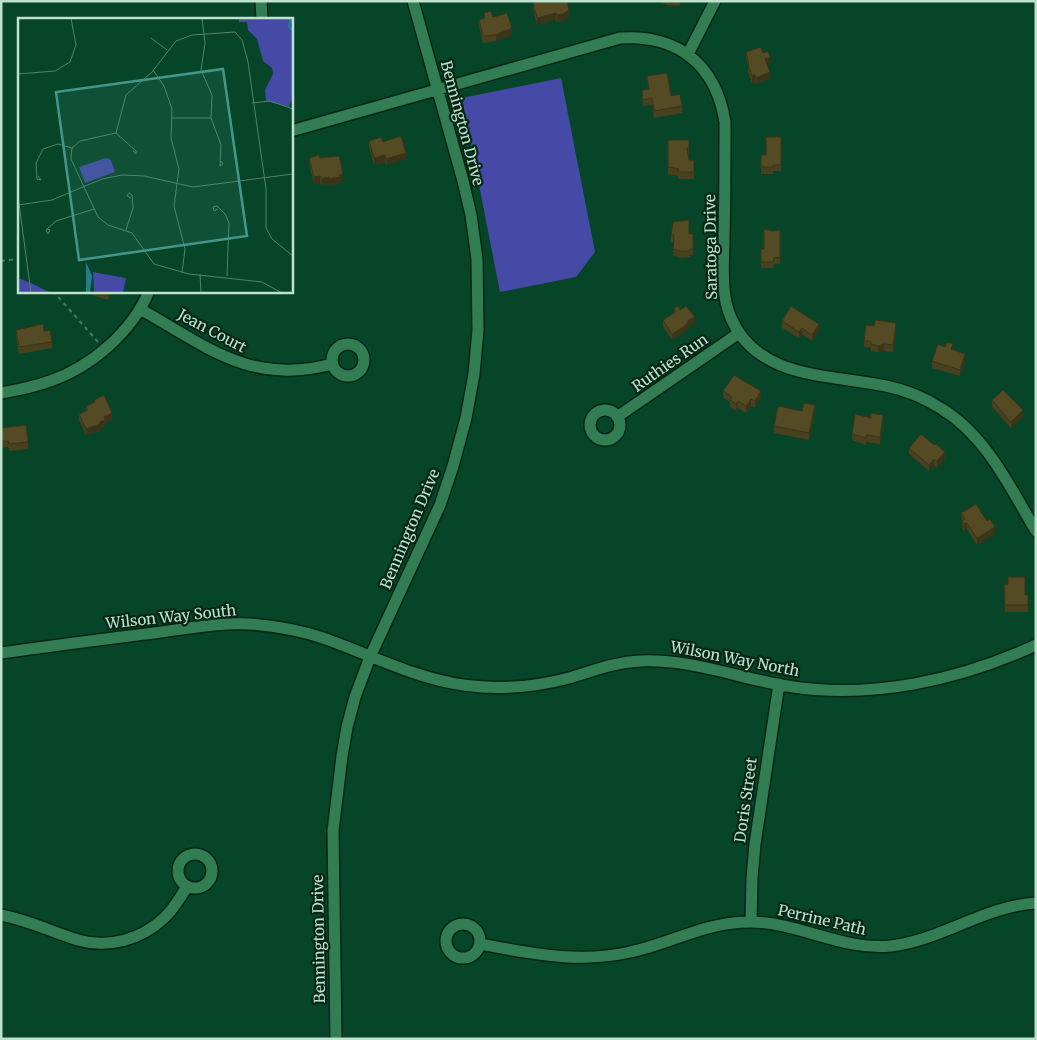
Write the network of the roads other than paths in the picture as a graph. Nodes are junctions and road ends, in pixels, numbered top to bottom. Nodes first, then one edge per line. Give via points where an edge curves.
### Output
1 (261, 1) edge
2 (413, 1) edge
3 (715, 1) edge
4 (262, 18) edge
5 (688, 54) junction
6 (437, 90) junction
7 (292, 126) edge
8 (148, 292) edge
9 (140, 309) junction
10 (739, 333) junction
11 (332, 364) dead end
12 (1, 394) edge
13 (617, 417) dead end
14 (1036, 530) edge
15 (1036, 645) edge
16 (1, 653) edge
17 (370, 657) junction
18 (779, 684) junction
19 (187, 886) dead end
20 (1036, 903) edge
21 (1, 915) edge
22 (751, 922) junction
23 (480, 944) dead end
24 (336, 1039) edge

1 - 4 street
2 - 6 street, Bennington Drive
3 - 5 street
5 - 6 street, Saratoga Drive via 654,39 620,38
5 - 10 street, Saratoga Drive via 711,79 723,105 724,290 731,318
6 - 7 street, Saratoga Drive
6 - 17 street, Bennington Drive via 463,181 477,259 478,330 474,374 466,418 440,505
8 - 9 street
9 - 11 street, Jean Court via 244,365 285,372
9 - 12 street via 104,349 74,370 52,380
10 - 13 street, Ruthies Run
10 - 14 street, Saratoga Drive via 761,356 773,363 789,369 907,391 943,410 978,440
15 - 18 street, Wilson Way North via 985,666 912,684 836,690
16 - 17 street, Wilson Way South via 198,627 247,624 295,630
17 - 18 street, Wilson Way North via 442,682 492,688 548,683 616,664 647,661 690,663
17 - 24 street, Bennington Drive via 347,726 333,830
18 - 22 street, Doris Street via 755,844
19 - 21 street via 176,905 153,927 126,940 111,943 81,941
20 - 22 street, Perrine Path via 1005,907 930,937 890,946 847,943 788,926
22 - 23 street, Perrine Path via 705,928 654,946 603,957 552,957

